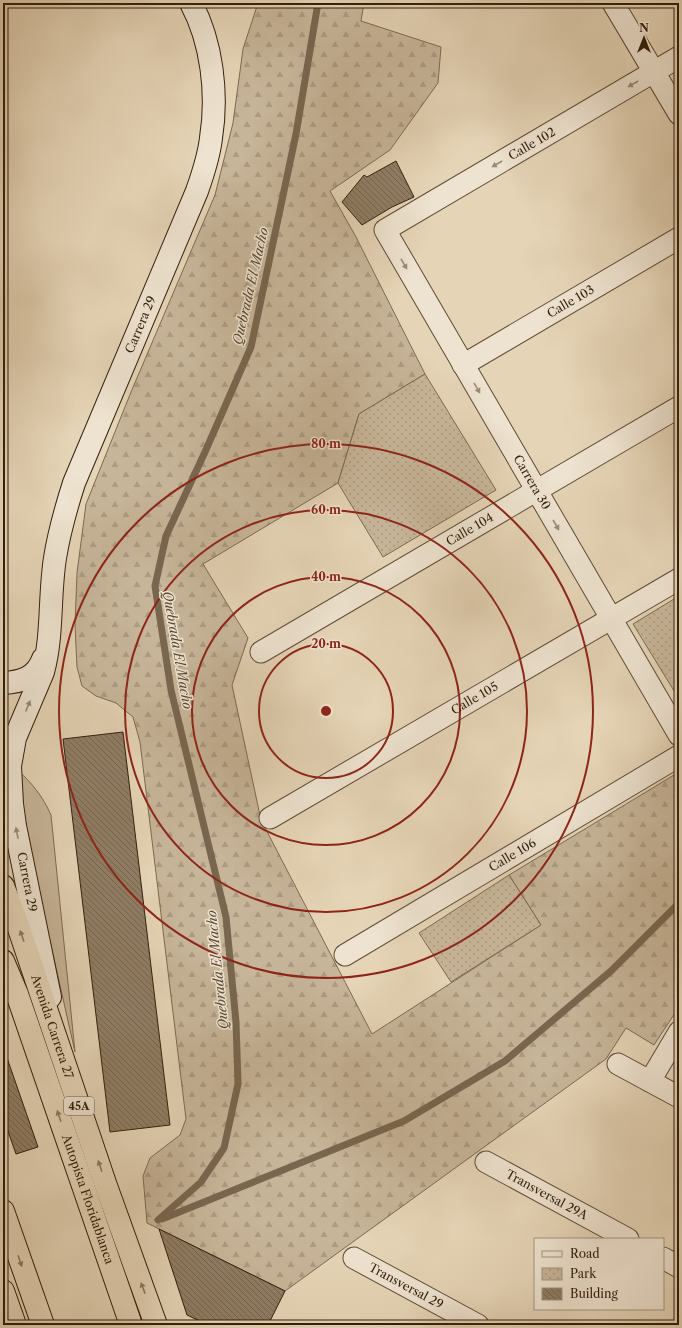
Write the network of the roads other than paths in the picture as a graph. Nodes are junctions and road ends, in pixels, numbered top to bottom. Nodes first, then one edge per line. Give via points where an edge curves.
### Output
1 (191, 3) edge
2 (613, 3) edge
3 (679, 57) edge
4 (654, 72) junction
5 (679, 114) edge
6 (385, 230) joint
7 (679, 238) edge
8 (463, 365) junction
9 (679, 407) edge
10 (536, 490) junction
11 (679, 579) edge
12 (611, 618) junction
13 (48, 647) junction
14 (261, 652) dead end
15 (3, 683) edge
16 (679, 735) edge
17 (679, 756) edge
18 (270, 818) dead end
19 (3, 886) edge
20 (345, 955) dead end
21 (3, 961) edge
22 (679, 1032) edge
23 (60, 1049) junction
24 (618, 1064) dead end
25 (650, 1081) junction
26 (679, 1097) edge
27 (486, 1162) dead end
28 (3, 1211) edge
29 (626, 1238) edge
30 (354, 1258) dead end
31 (664, 1259) edge
32 (679, 1267) edge
33 (3, 1292) edge
34 (159, 1322) edge
35 (15, 1325) edge
36 (43, 1325) edge
37 (131, 1325) edge
38 (478, 1325) edge

1 - 13 street, Carrera 29 via 204,32 210,56 214,113 206,164 72,489 55,559
2 - 4 street
3 - 4 street, Calle 102
4 - 5 street
4 -> 6 street, Calle 102
6 -> 8 street, Carrera 30
7 - 8 street, Calle 103
8 -> 10 street, Carrera 30
9 - 10 street, Calle 104
10 -> 12 street, Carrera 30
10 - 14 street, Calle 104
11 - 12 street, Calle 105
12 - 16 street, Carrera 30
12 - 18 street, Calle 105
13 - 15 street, Carrera 29 via 37,671 28,678
23 -> 13 street, Carrera 29 via 15,826 10,766 15,738 43,672
17 - 20 street, Calle 106
23 -> 19 highway, Avenida Carrera 27 / 45A
37 -> 21 highway, Autopista Floridablanca / 45A via 17,994
22 - 25 street
34 -> 23 highway, Avenida Carrera 27 / 45A
24 - 25 street
25 - 26 street
27 - 29 street, Transversal 29A
28 -> 36 highway
30 - 38 street, Transversal 29
31 - 32 street
33 - 35 highway

